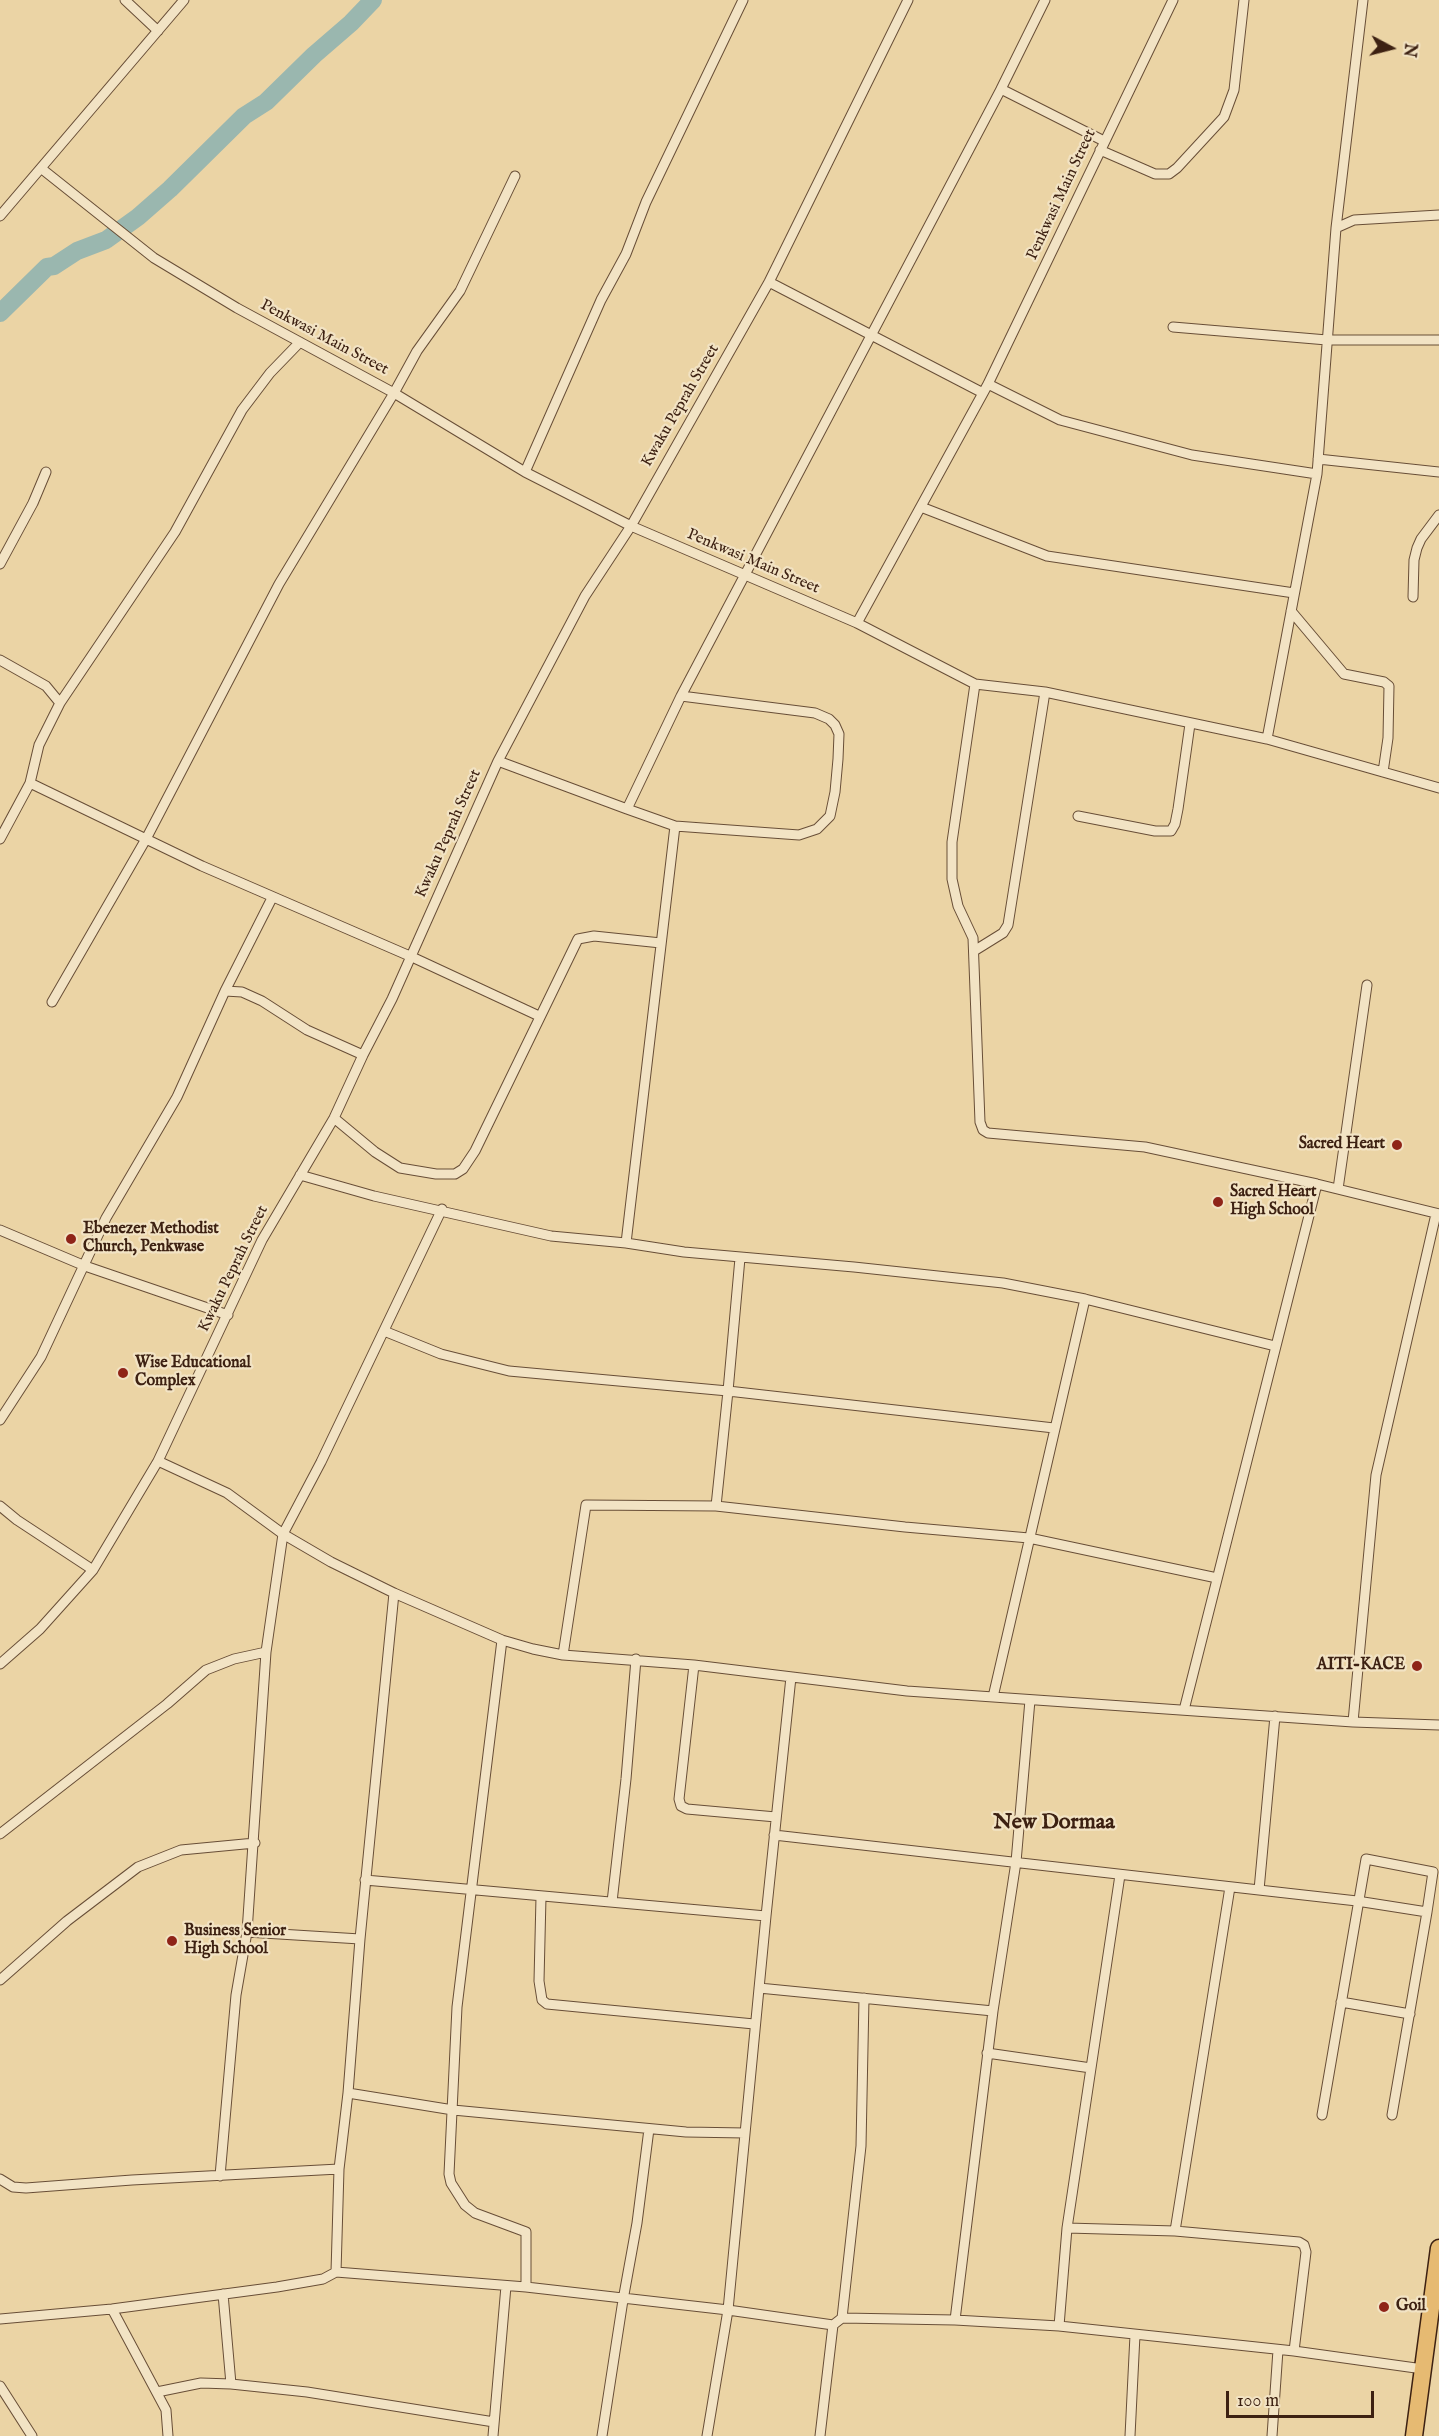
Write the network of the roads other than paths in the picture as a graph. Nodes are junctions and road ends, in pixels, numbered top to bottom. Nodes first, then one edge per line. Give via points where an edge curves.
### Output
1 (125, 0) edge
2 (184, 0) edge
3 (743, 0) edge
4 (908, 0) edge
5 (1045, 0) edge
6 (1173, 0) edge
7 (1244, 0) edge
8 (1363, 0) edge
9 (158, 31) junction
10 (1001, 89) junction
11 (1102, 145) junction
12 (42, 169) junction
13 (514, 176) dead end
14 (1439, 215) edge
15 (0, 216) edge
16 (1336, 228) junction
17 (769, 282) junction
18 (1173, 327) dead end
19 (871, 335) junction
20 (1327, 340) junction
21 (1439, 340) edge
22 (300, 342) junction
23 (988, 384) junction
24 (394, 393) junction
25 (983, 393) junction
26 (1318, 459) junction
27 (46, 472) dead end
28 (525, 472) junction
29 (1439, 472) edge
30 (1317, 474) junction
31 (921, 507) junction
32 (1439, 515) edge
33 (631, 526) junction
34 (0, 564) edge
35 (747, 575) junction
36 (1294, 593) junction
37 (1413, 597) dead end
38 (1291, 611) junction
39 (857, 623) junction
40 (0, 660) edge
41 (975, 684) junction
42 (1045, 693) junction
43 (681, 696) junction
44 (60, 703) junction
45 (1190, 724) junction
46 (1267, 739) junction
47 (498, 761) junction
48 (1383, 772) junction
49 (30, 783) junction
50 (1439, 788) edge
51 (627, 809) junction
52 (1078, 816) dead end
53 (675, 826) junction
54 (0, 839) edge
55 (146, 839) junction
56 (272, 898) junction
57 (661, 943) junction
58 (974, 951) junction
59 (412, 957) junction
60 (1368, 985) dead end
61 (225, 991) junction
62 (52, 1002) dead end
63 (539, 1016) junction
64 (363, 1055) junction
65 (334, 1118) junction
66 (300, 1174) junction
67 (1317, 1184) junction
68 (1338, 1189) junction
69 (442, 1209) junction
70 (1437, 1214) edge
71 (0, 1230) edge
72 (626, 1243) junction
73 (740, 1258) junction
74 (85, 1266) junction
75 (1085, 1299) junction
76 (228, 1315) junction
77 (384, 1331) junction
78 (1275, 1346) junction
79 (728, 1391) junction
80 (0, 1420) edge
81 (1054, 1428) junction
82 (158, 1461) junction
83 (716, 1506) junction
84 (1, 1510) edge
85 (283, 1534) junction
86 (1029, 1538) junction
87 (93, 1570) junction
88 (1217, 1578) junction
89 (394, 1593) junction
90 (502, 1640) junction
91 (266, 1652) junction
92 (563, 1654) junction
93 (636, 1659) junction
94 (0, 1664) edge
95 (694, 1665) junction
96 (791, 1677) junction
97 (993, 1697) junction
98 (1030, 1700) junction
99 (1184, 1710) junction
100 (1275, 1716) junction
101 (1353, 1722) junction
102 (1439, 1725) edge
103 (776, 1817) junction
104 (0, 1834) edge
105 (774, 1835) junction
106 (255, 1843) junction
107 (1016, 1863) junction
108 (1120, 1875) junction
109 (365, 1880) junction
110 (1230, 1887) junction
111 (472, 1890) junction
112 (1259, 1890) junction
113 (541, 1897) junction
114 (1357, 1901) junction
115 (612, 1902) junction
116 (1427, 1912) junction
117 (766, 1916) junction
118 (247, 1932) junction
119 (360, 1939) junction
120 (0, 1980) edge
121 (759, 1988) junction
122 (864, 1998) junction
123 (1341, 2002) junction
124 (993, 2011) junction
125 (1410, 2014) junction
126 (754, 2024) junction
127 (987, 2053) junction
128 (1091, 2067) junction
129 (348, 2093) junction
130 (453, 2110) junction
131 (1322, 2115) dead end
132 (1392, 2115) dead end
133 (649, 2129) junction
134 (745, 2133) junction
135 (339, 2169) junction
136 (219, 2176) junction
137 (0, 2179) edge
138 (1067, 2228) junction
139 (1175, 2232) junction
140 (1438, 2255) edge
141 (336, 2272) junction
142 (506, 2286) junction
143 (526, 2288) junction
144 (223, 2294) junction
145 (622, 2300) junction
146 (112, 2309) junction
147 (728, 2310) junction
148 (842, 2318) junction
149 (0, 2319) edge
150 (955, 2320) junction
151 (833, 2325) junction
152 (1059, 2326) junction
153 (1135, 2336) junction
154 (1278, 2350) junction
155 (1294, 2351) junction
156 (1423, 2369) junction
157 (231, 2384) junction
158 (0, 2386) edge
159 (157, 2392) junction
160 (494, 2422) junction
161 (32, 2436) edge
162 (168, 2436) edge
163 (493, 2436) edge
164 (602, 2436) edge
165 (707, 2436) edge
166 (820, 2436) edge
167 (1130, 2436) edge
168 (1272, 2436) edge
169 (1414, 2436) edge

1 - 9 street
2 - 9 street
3 - 28 street via 646,202 626,254 601,300
4 - 17 street, Kwaku Peprah Street
5 - 10 street
6 - 11 street, Penkwasi Main Street
7 - 11 street via 1234,90 1224,117 1177,168 1169,174 1155,174
8 - 16 street
9 - 12 street
10 - 11 street
10 - 19 street
11 - 23 street, Penkwasi Main Street
12 - 15 street
12 - 22 street, Penkwasi Main Street via 154,258
13 - 24 street via 460,291 417,351
14 - 16 street via 1354,220
16 - 20 street
17 - 19 street
17 - 33 street, Kwaku Peprah Street
18 - 20 street
19 - 25 street
19 - 35 street
20 - 21 street
20 - 26 street
22 - 24 street, Penkwasi Main Street
22 - 44 street via 242,410 176,532
23 - 25 street, Penkwasi Main Street
23 - 30 street via 1060,420 1192,454
24 - 28 street, Penkwasi Main Street
24 - 55 street via 279,584
25 - 31 street, Penkwasi Main Street
26 - 29 street
26 - 30 street
27 - 34 street
28 - 33 street, Penkwasi Main Street
30 - 36 street
31 - 36 street via 1047,556
31 - 39 street, Penkwasi Main Street
32 - 37 street via 1417,548
33 - 35 street, Penkwasi Main Street
33 - 47 street, Kwaku Peprah Street via 585,596
35 - 39 street, Penkwasi Main Street
35 - 43 street
36 - 38 street
38 - 46 street
38 - 48 street via 1344,674 1389,686
39 - 41 street
40 - 44 street via 46,686
41 - 42 street
41 - 58 street via 952,842 952,879
42 - 45 street
42 - 58 street via 1008,926
43 - 51 street
43 - 53 street via 815,713 836,725 838,759 830,816 817,828 799,835
44 - 49 street via 39,745
45 - 46 street
45 - 52 street via 1172,831
46 - 48 street
47 - 51 street
47 - 59 street, Kwaku Peprah Street
48 - 50 street
49 - 54 street
49 - 55 street
51 - 53 street
53 - 57 street
55 - 56 street
55 - 62 street
56 - 59 street
56 - 61 street
57 - 63 street via 594,936 578,939
57 - 72 street
58 - 67 street via 983,1130 1145,1147
59 - 63 street
59 - 64 street, Kwaku Peprah Street
60 - 68 street
61 - 64 street via 242,992 262,1001 307,1030
61 - 74 street via 177,1096 106,1218
63 - 65 street via 475,1151 455,1174 400,1168
64 - 65 street, Kwaku Peprah Street
65 - 66 street, Kwaku Peprah Street
66 - 69 street via 374,1196
66 - 76 street, Kwaku Peprah Street via 262,1240
67 - 68 street
67 - 78 street
68 - 70 street
69 - 72 street via 551,1236
69 - 77 street
70 - 101 street via 1376,1475
71 - 74 street
72 - 73 street
73 - 75 street via 1003,1283
73 - 79 street
74 - 76 street
74 - 80 street via 41,1357
75 - 78 street
75 - 81 street
76 - 82 street, Kwaku Peprah Street
77 - 79 street via 441,1354 509,1371
77 - 85 street
78 - 88 street
79 - 81 street
79 - 83 street
81 - 86 street
82 - 85 street via 227,1494
82 - 87 street, Kwaku Peprah Street
83 - 86 street
83 - 92 street via 586,1505
84 - 87 street
85 - 89 street
85 - 91 street
86 - 88 street
86 - 97 street
87 - 94 street, Kwaku Peprah Street via 40,1629
88 - 99 street
89 - 90 street
89 - 109 street
90 - 92 street
90 - 111 street
91 - 104 street via 206,1670
91 - 106 street
92 - 93 street
93 - 95 street
93 - 115 street
95 - 96 street
95 - 103 street via 681,1806
96 - 97 street
96 - 103 street
97 - 98 street
98 - 99 street
98 - 107 street
99 - 100 street
100 - 101 street
100 - 112 street
101 - 102 street
103 - 105 street
105 - 107 street
105 - 117 street
106 - 118 street
106 - 120 street via 181,1850 138,1867 67,1921
107 - 108 street
107 - 124 street
108 - 110 street
108 - 128 street
109 - 111 street
109 - 119 street
110 - 112 street
110 - 139 street
111 - 113 street
111 - 130 street via 457,2007
112 - 114 street
113 - 115 street
113 - 126 street via 538,1981 542,2000 547,2004
114 - 116 street
114 - 116 street via 1364,1863 1369,1859 1433,1872
114 - 123 street
115 - 117 street
116 - 125 street
117 - 121 street
118 - 119 street
118 - 136 street
119 - 129 street
121 - 122 street
121 - 126 street
122 - 124 street
122 - 148 street via 861,2146
123 - 125 street
123 - 131 street
124 - 127 street
125 - 132 street
126 - 134 street
127 - 128 street
127 - 150 street
128 - 138 street
129 - 130 street
129 - 135 street
130 - 133 street
130 - 143 street via 451,2183 475,2213 526,2232
133 - 134 street
133 - 145 street
134 - 147 street
135 - 136 street
135 - 141 street
136 - 137 street via 26,2188 13,2187
138 - 139 street
138 - 152 street
139 - 155 street via 1299,2241 1304,2245
140 - 156 highway
141 - 142 street
141 - 144 street via 312,2282
142 - 143 street
142 - 160 street
143 - 145 street
144 - 146 street
144 - 157 street
145 - 147 street
145 - 164 street
146 - 149 street
146 - 159 street
147 - 151 street
147 - 165 street
148 - 150 street
148 - 151 street
150 - 152 street
151 - 166 street
152 - 153 street
153 - 154 street
153 - 167 street
154 - 155 street
154 - 168 street
155 - 156 street
156 - 169 highway
157 - 159 street via 201,2383
157 - 160 street
158 - 161 street
159 - 162 street via 166,2410
160 - 163 street

